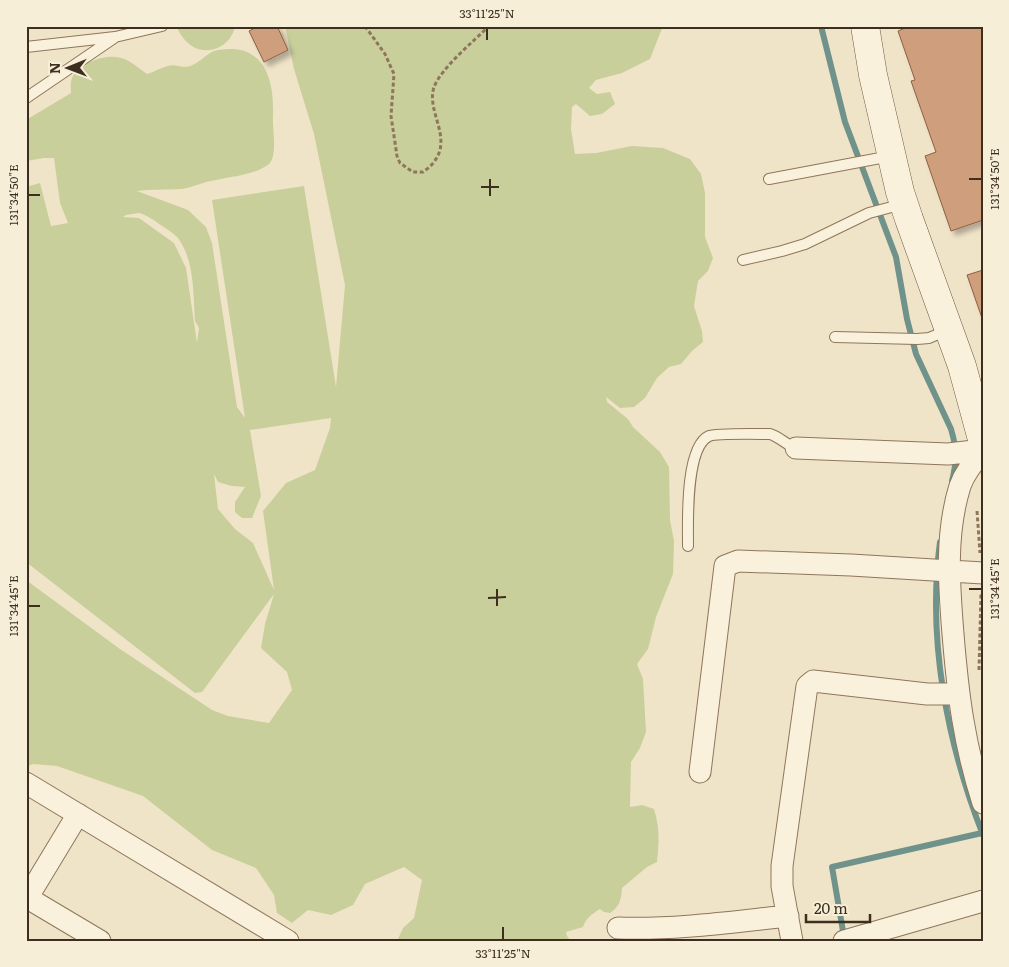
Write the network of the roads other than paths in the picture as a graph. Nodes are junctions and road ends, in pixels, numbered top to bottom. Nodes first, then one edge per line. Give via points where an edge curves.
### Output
1 (162, 26) edge
2 (866, 26) edge
3 (115, 37) junction
4 (26, 47) edge
5 (26, 98) edge
6 (891, 156) junction
7 (769, 179) dead end
8 (904, 204) junction
9 (743, 260) dead end
10 (949, 330) junction
11 (835, 337) dead end
12 (796, 448) joint
13 (963, 450) edge
14 (983, 450) edge
15 (688, 546) dead end
16 (941, 570) junction
17 (982, 581) edge
18 (958, 694) junction
19 (700, 772) dead end
20 (26, 783) edge
21 (983, 803) edge
22 (78, 814) junction
23 (27, 898) edge
24 (983, 901) edge
25 (788, 916) junction
26 (618, 928) dead end
27 (846, 940) edge
28 (100, 941) edge
29 (288, 941) edge
30 (792, 941) edge

1 - 3 lane
2 - 6 street
3 - 4 lane
3 - 5 lane
6 - 7 lane
6 - 8 street
8 - 9 lane via 869,213 805,244
8 - 10 street
10 - 11 lane via 917,339
10 - 13 street via 967,384
12 - 13 street
12 - 15 lane via 770,434 712,435 703,441 694,459 689,491
13 - 14 street
14 - 16 street via 968,468 961,484
16 - 17 street
16 - 18 street
16 - 19 street via 738,561 725,566
18 - 21 street via 967,750
18 - 25 street via 809,683 782,866
20 - 22 street
22 - 23 street
22 - 29 street
23 - 28 street
24 - 27 street
25 - 26 street via 667,928
25 - 30 street

